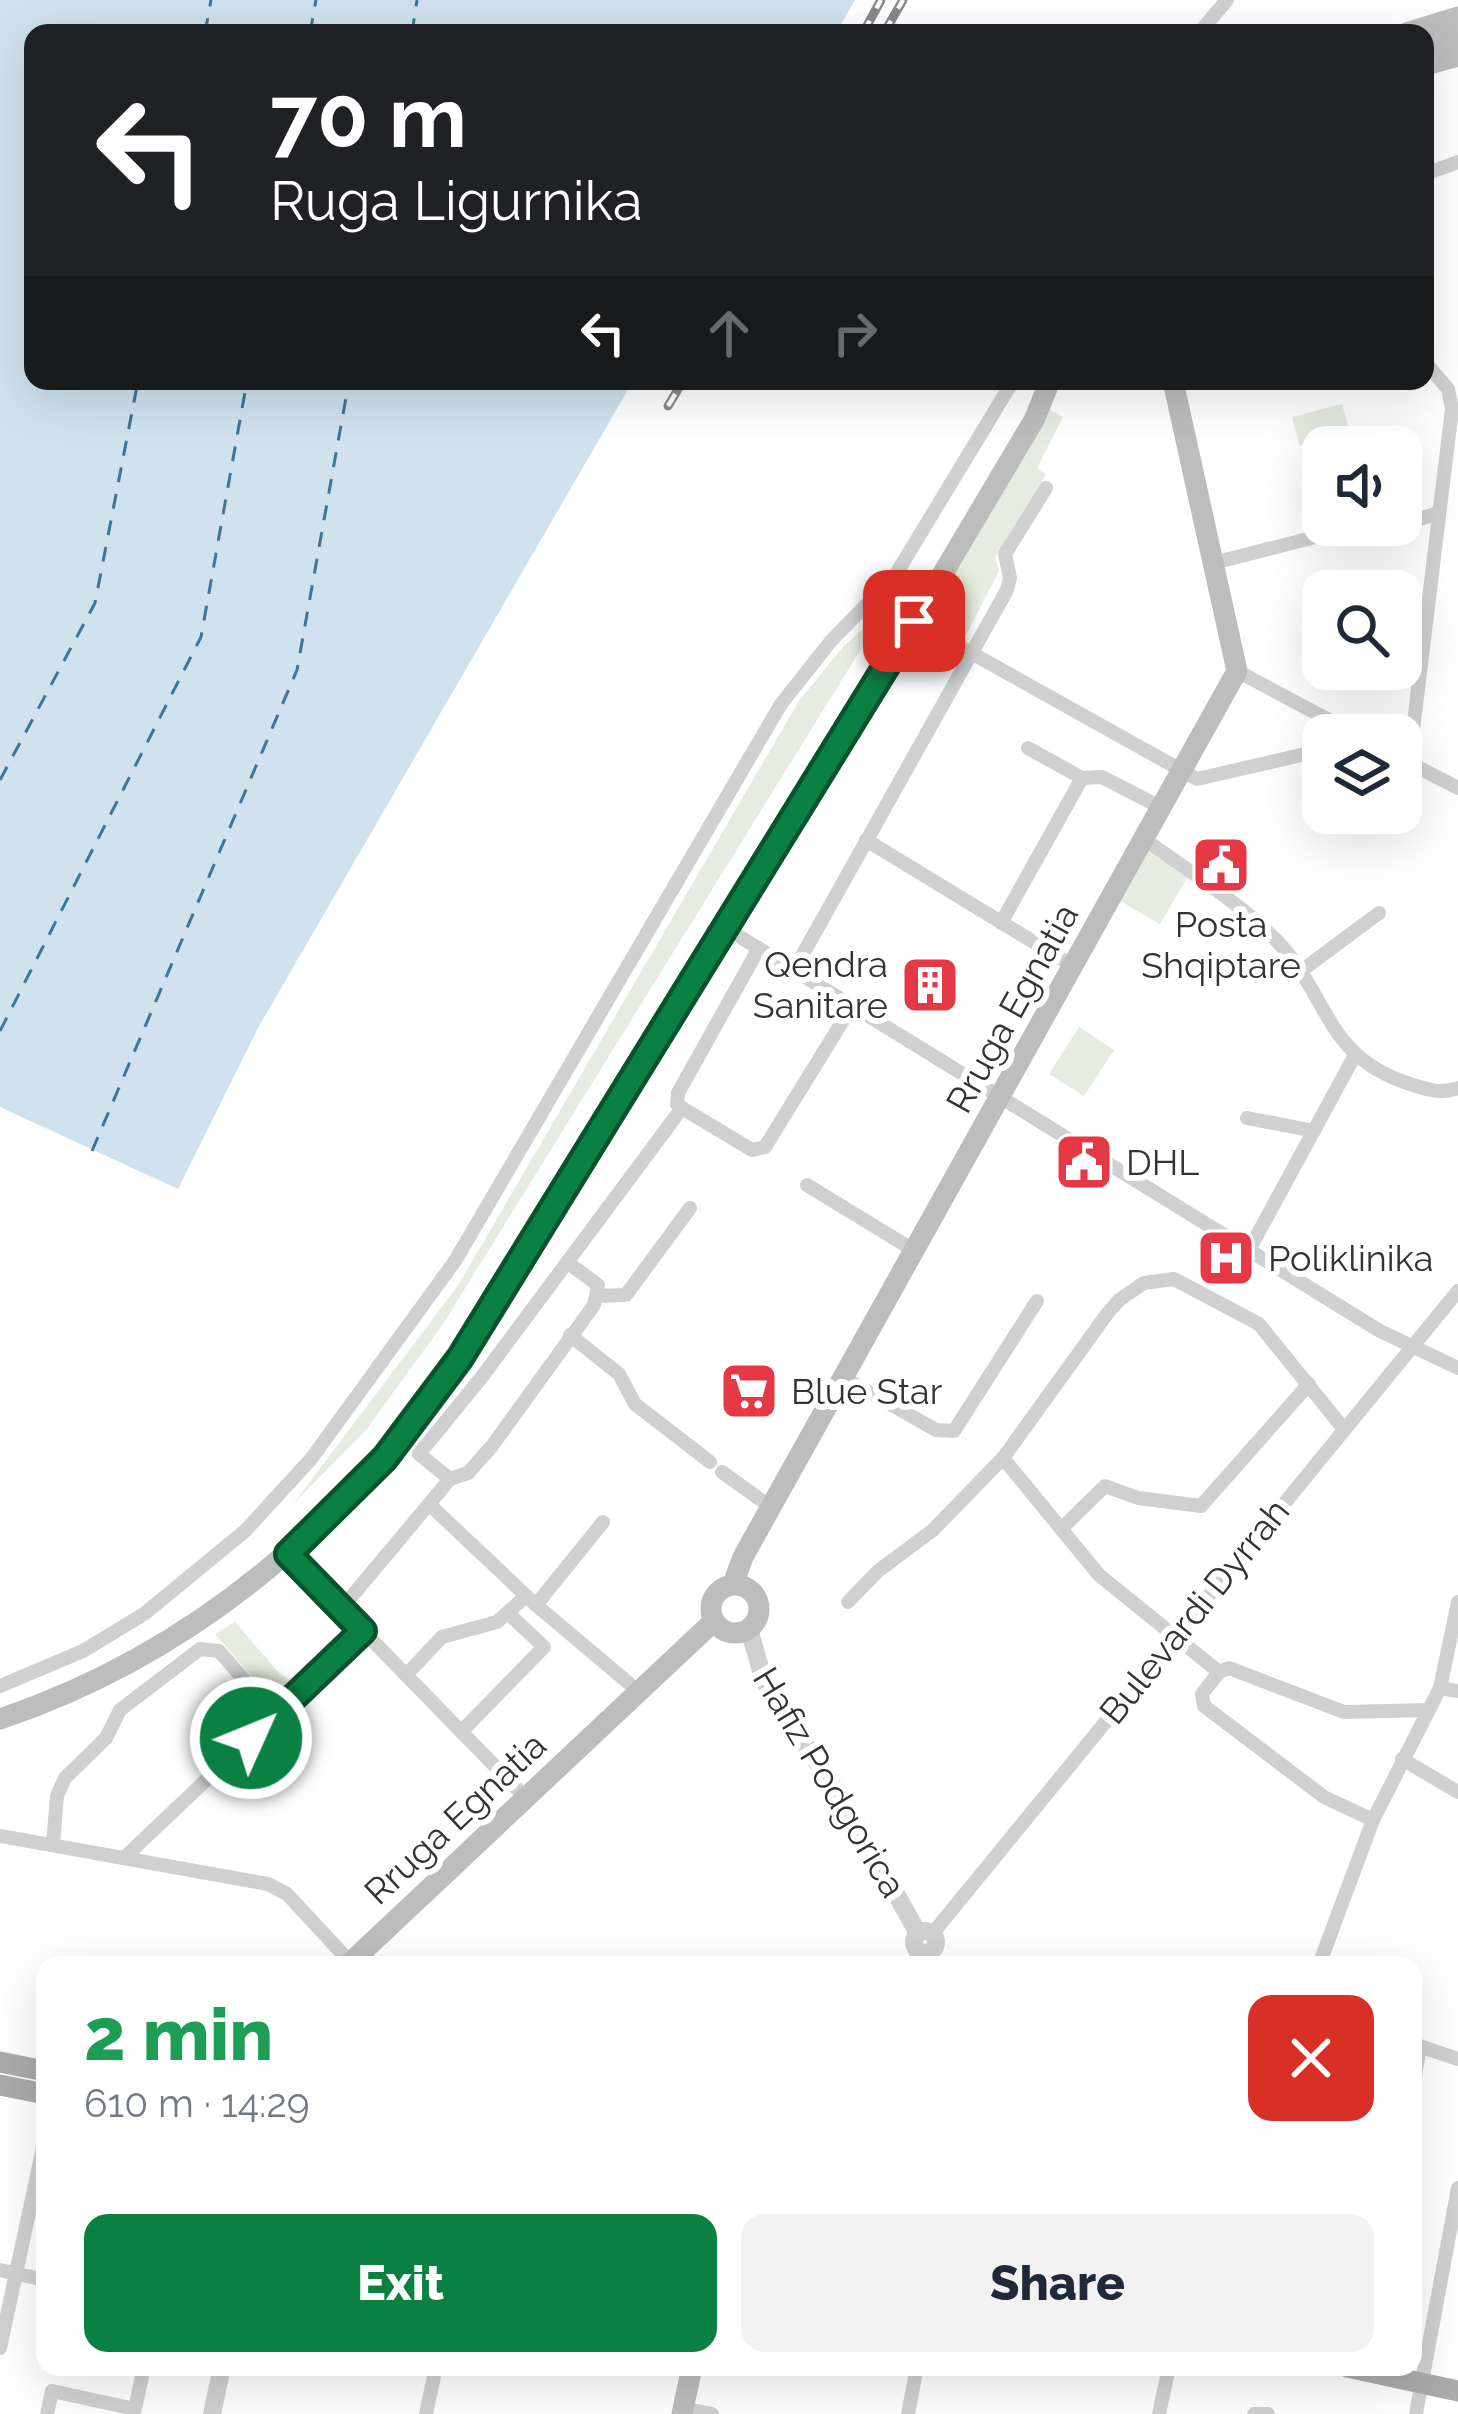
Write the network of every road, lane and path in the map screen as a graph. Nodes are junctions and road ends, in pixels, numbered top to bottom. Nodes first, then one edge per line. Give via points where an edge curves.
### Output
1 (1227, 0) edge
2 (1207, 24) edge
3 (1453, 388) edge
4 (1008, 390) edge
5 (1046, 390) edge
6 (1060, 390) edge
7 (1166, 390) edge
8 (1175, 390) edge
9 (1034, 420) junction
10 (1185, 440) junction
11 (1046, 488) dead end
12 (1438, 514) junction
13 (1422, 519) edge
14 (1302, 541) edge
15 (1214, 563) junction
16 (914, 621) junction
17 (971, 653) junction
18 (1237, 671) junction
19 (1318, 714) edge
20 (1411, 714) edge
21 (1028, 748) dead end
22 (1302, 755) edge
23 (1422, 769) edge
24 (1182, 770) junction
25 (1082, 778) junction
26 (1458, 788) edge
27 (1160, 808) junction
28 (1144, 839) junction
29 (866, 840) junction
30 (1379, 913) dead end
31 (1001, 923) junction
32 (724, 927) junction
33 (759, 948) junction
34 (1073, 966) junction
35 (794, 970) junction
36 (1301, 971) junction
37 (852, 1006) junction
38 (1355, 1055) junction
39 (1458, 1088) edge
40 (1001, 1096) junction
41 (682, 1108) junction
42 (1246, 1118) dead end
43 (1314, 1131) junction
44 (807, 1185) dead end
45 (690, 1208) dead end
46 (1249, 1250) junction
47 (915, 1251) junction
48 (567, 1262) junction
49 (1458, 1291) edge
50 (598, 1297) junction
51 (1037, 1301) dead end
52 (570, 1336) junction
53 (1413, 1345) junction
54 (1458, 1369) edge
55 (844, 1378) junction
56 (1309, 1384) junction
57 (1342, 1429) junction
58 (1003, 1458) junction
59 (450, 1479) junction
60 (430, 1505) junction
61 (772, 1508) junction
62 (603, 1522) dead end
63 (1061, 1529) junction
64 (288, 1554) junction
65 (733, 1585) junction
66 (531, 1600) junction
67 (848, 1602) dead end
68 (1458, 1602) edge
69 (342, 1608) junction
70 (509, 1614) junction
71 (714, 1621) junction
72 (749, 1629) junction
73 (363, 1631) junction
74 (1173, 1637) junction
75 (1219, 1672) junction
76 (406, 1675) junction
77 (0, 1686) edge
78 (1440, 1688) junction
79 (638, 1691) junction
80 (1458, 1691) edge
81 (1429, 1710) junction
82 (274, 1715) junction
83 (0, 1719) edge
84 (461, 1732) junction
85 (1402, 1759) junction
86 (1458, 1792) edge
87 (525, 1798) junction
88 (1373, 1820) junction
89 (0, 1836) edge
90 (53, 1844) junction
91 (125, 1857) junction
92 (925, 1950) edge
93 (342, 1956) edge
94 (357, 1956) edge
95 (1322, 1956) edge
96 (1422, 2047) edge
97 (1458, 2059) edge
98 (0, 2062) edge
99 (36, 2069) edge
100 (0, 2085) edge
101 (36, 2092) edge
102 (36, 2171) edge
103 (1458, 2188) edge
104 (1454, 2242) edge
105 (8, 2272) edge
106 (0, 2348) edge
107 (142, 2376) edge
108 (220, 2376) edge
109 (434, 2376) edge
110 (690, 2376) edge
111 (915, 2376) edge
112 (1167, 2376) edge
113 (1386, 2376) edge
114 (1421, 2384) junction
115 (1458, 2391) edge
116 (682, 2411) edge
117 (46, 2414) edge
118 (212, 2414) edge
119 (426, 2414) edge
120 (712, 2414) edge
121 (908, 2414) edge
122 (1159, 2414) edge
123 (1254, 2414) edge
124 (1268, 2414) edge
125 (1416, 2414) edge

1 - 2 street
3 - 12 street
4 - 77 street via 896,574 781,704 455,1261 311,1460 245,1531 144,1614
5 - 9 main road
6 - 9 main road
7 - 10 main road
8 - 10 main road
9 - 16 main road
10 - 15 main road
11 - 17 street via 1005,554 1010,584
12 - 13 street
12 - 20 street
14 - 15 street
15 - 18 main road
16 - 17 street
16 - 32 main road
17 - 24 street
17 - 29 street
18 - 19 street
18 - 24 main road, Rruga Egnatia
21 - 25 street
22 - 24 street via 1212,778
23 - 26 street
24 - 27 main road, Rruga Egnatia
25 - 27 street via 1102,777
25 - 31 street
27 - 28 main road, Rruga Egnatia
28 - 34 main road, Rruga Egnatia
28 - 36 street via 1258,923
29 - 31 street
29 - 35 street
30 - 36 street
31 - 34 street
32 - 33 street
32 - 64 main road via 460,1358 385,1458
33 - 35 street
33 - 41 street via 678,1093
34 - 40 main road, Rruga Egnatia
35 - 37 street
36 - 38 street
37 - 40 street
37 - 41 street via 765,1148 752,1150
38 - 39 street via 1403,1082
38 - 43 street
40 - 46 street
40 - 47 main road, Rruga Egnatia
41 - 48 street
42 - 43 street
43 - 46 street
44 - 47 street
45 - 50 street via 626,1295
46 - 53 street
47 - 55 main road, Rruga Egnatia
48 - 50 street via 598,1285
48 - 59 street via 419,1454
49 - 53 street, Bulevardi Dyrrah
50 - 52 street
51 - 55 street via 954,1432 936,1430
52 - 59 street via 492,1446 468,1473
52 - 61 street via 619,1374 635,1404
53 - 54 street
53 - 57 street, Bulevardi Dyrrah
55 - 61 main road, Rruga Egnatia
56 - 57 street
56 - 58 street via 1258,1324 1167,1278 1144,1283 1119,1300
56 - 63 street via 1202,1506 1105,1486
57 - 74 street, Bulevardi Dyrrah
58 - 63 street
58 - 67 street
59 - 60 street
60 - 66 street
60 - 69 street
61 - 65 main road, Rruga Egnatia
62 - 66 street
63 - 74 street via 1099,1575
64 - 69 street
64 - 83 main road via 119,1670
65 - 71 main road via 713,1598
65 - 72 main road via 758,1600
66 - 70 street
66 - 79 street
68 - 78 street
69 - 73 street
70 - 76 street via 442,1637
70 - 84 street via 544,1647
71 - 72 main road via 730,1633
71 - 79 main road, Rruga Egnatia
72 - 92 street, Hafiz Podgorica via 764,1682 849,1811
73 - 76 street
73 - 82 street
74 - 75 street
74 - 92 street, Bulevardi Dyrrah
75 - 81 street via 1229,1667 1344,1712
75 - 88 street via 1202,1694 1204,1706 1313,1790
76 - 84 street
78 - 80 street
78 - 81 street
79 - 87 main road, Rruga Egnatia
81 - 85 street
82 - 90 street via 219,1652 193,1653 120,1710 106,1738 65,1778
82 - 91 street
84 - 87 street
85 - 86 street
85 - 88 street
87 - 94 main road, Rruga Egnatia
88 - 95 street
89 - 90 street
90 - 91 street
91 - 93 street via 279,1889
96 - 97 street
98 - 99 main road
100 - 101 main road
102 - 105 street
103 - 104 street
104 - 114 street
105 - 106 street
107 - 117 street via 135,2409 52,2391
108 - 118 street
109 - 119 street
110 - 116 main road
111 - 121 street
112 - 122 street
113 - 114 main road
114 - 115 main road
114 - 125 street
116 - 120 street
123 - 124 street

